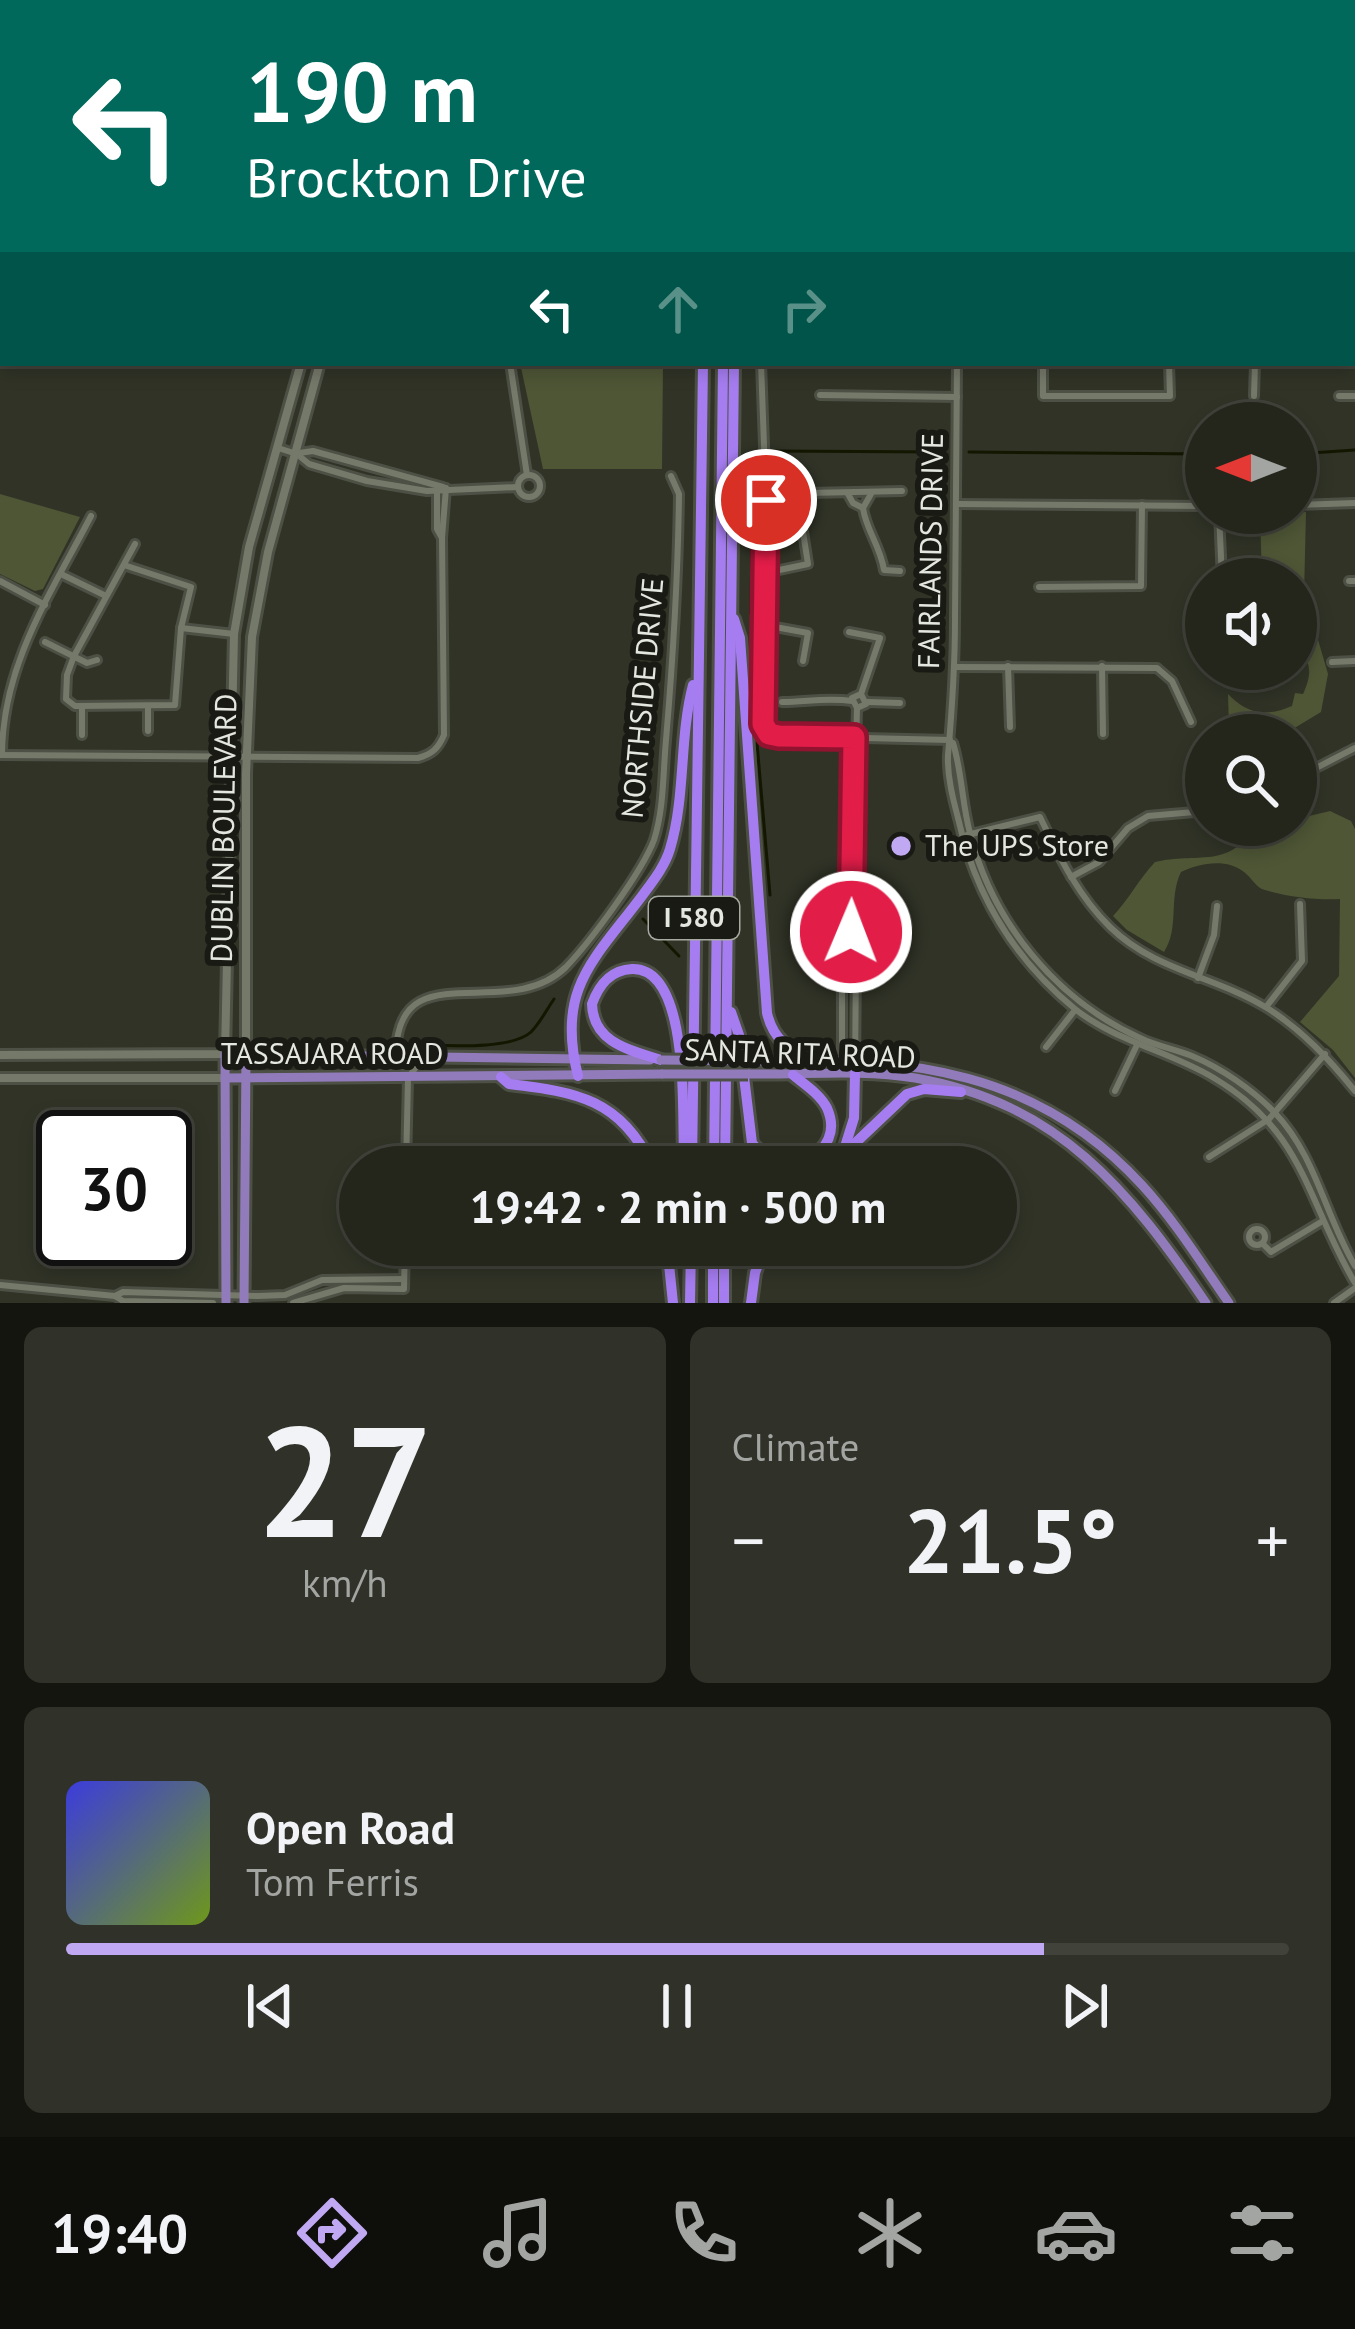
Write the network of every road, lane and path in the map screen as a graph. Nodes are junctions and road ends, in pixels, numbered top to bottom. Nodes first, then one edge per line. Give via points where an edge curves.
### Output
1 (300, 366) edge
2 (319, 366) edge
3 (510, 366) edge
4 (703, 366) edge
5 (724, 366) edge
6 (734, 366) edge
7 (760, 366) edge
8 (957, 366) edge
9 (1042, 366) edge
10 (1169, 366) edge
11 (1255, 366) edge
12 (820, 395) dead end
13 (1254, 396) dead end
14 (1339, 396) dead end
15 (1355, 396) edge
16 (957, 397) junction
17 (278, 448) junction
18 (297, 454) junction
19 (526, 475) junction
20 (671, 476) dead end
21 (440, 487) junction
22 (518, 488) junction
23 (902, 491) dead end
24 (871, 492) junction
25 (848, 494) junction
26 (766, 500) junction
27 (1355, 503) edge
28 (956, 504) junction
29 (1317, 504) edge
30 (1142, 505) junction
31 (1185, 506) edge
32 (863, 508) junction
33 (91, 516) dead end
34 (803, 532) dead end
35 (135, 544) dead end
36 (124, 565) junction
37 (900, 571) dead end
38 (765, 573) junction
39 (61, 574) junction
40 (0, 581) edge
41 (1039, 586) dead end
42 (106, 596) junction
43 (45, 605) junction
44 (731, 610) junction
45 (764, 625) junction
46 (181, 628) junction
47 (849, 632) dead end
48 (234, 634) junction
49 (45, 642) dead end
50 (74, 656) junction
51 (97, 660) dead end
52 (803, 662) dead end
53 (1332, 662) dead end
54 (1355, 662) edge
55 (1008, 665) junction
56 (1102, 666) junction
57 (955, 667) junction
58 (697, 670) junction
59 (864, 698) junction
60 (782, 702) dead end
61 (900, 703) dead end
62 (854, 705) junction
63 (82, 706) junction
64 (148, 706) junction
65 (1187, 714) edge
66 (1010, 727) dead end
67 (148, 731) dead end
68 (1103, 734) dead end
69 (82, 735) dead end
70 (854, 737) junction
71 (952, 740) junction
72 (1355, 748) edge
73 (1, 754) edge
74 (230, 756) junction
75 (248, 757) junction
76 (1317, 768) edge
77 (1185, 813) edge
78 (966, 835) junction
79 (1070, 878) junction
80 (1300, 904) dead end
81 (1217, 907) dead end
82 (851, 944) junction
83 (1198, 978) junction
84 (728, 1003) junction
85 (1078, 1005) junction
86 (1266, 1007) junction
87 (1139, 1042) junction
88 (1046, 1047) dead end
89 (225, 1054) junction
90 (1325, 1054) junction
91 (0, 1055) edge
92 (246, 1056) junction
93 (396, 1056) junction
94 (424, 1056) junction
95 (574, 1058) junction
96 (812, 1060) junction
97 (842, 1060) junction
98 (855, 1060) junction
99 (662, 1067) junction
100 (849, 1074) junction
101 (793, 1075) junction
102 (578, 1076) junction
103 (501, 1077) junction
104 (0, 1078) edge
105 (225, 1078) junction
106 (246, 1078) junction
107 (408, 1078) junction
108 (1355, 1090) edge
109 (1115, 1091) dead end
110 (961, 1092) junction
111 (1272, 1116) junction
112 (406, 1146) edge
113 (641, 1146) edge
114 (684, 1146) edge
115 (691, 1146) edge
116 (714, 1146) edge
117 (725, 1146) edge
118 (845, 1146) edge
119 (851, 1146) edge
120 (1209, 1157) dead end
121 (1326, 1220) junction
122 (1264, 1245) dead end
123 (404, 1266) edge
124 (670, 1266) edge
125 (691, 1266) edge
126 (713, 1266) edge
127 (724, 1266) edge
128 (760, 1266) edge
129 (1355, 1266) edge
130 (404, 1280) junction
131 (0, 1285) edge
132 (1355, 1286) edge
133 (115, 1296) junction
134 (226, 1299) edge
135 (244, 1299) edge
136 (213, 1303) edge
137 (293, 1303) edge
138 (674, 1303) edge
139 (690, 1303) edge
140 (713, 1303) edge
141 (724, 1303) edge
142 (752, 1303) edge
143 (1206, 1303) edge
144 (1229, 1303) edge
145 (1334, 1303) edge

1 - 17 main road, DUBLIN BOULEVARD
2 - 18 main road, DUBLIN BOULEVARD
3 - 19 street
4 - 58 highway, I 580
5 - 116 highway, I 580
6 - 44 highway, I 580
7 - 26 street
8 - 16 street, FAIRLANDS DRIVE
9 - 10 street via 1043,396 1170,396
11 - 13 street
12 - 16 street
14 - 15 street
16 - 28 street, FAIRLANDS DRIVE
17 - 18 street
17 - 48 main road, DUBLIN BOULEVARD
18 - 21 street via 313,451
18 - 75 main road, DUBLIN BOULEVARD via 256,609
19 - 22 street
19 - 22 street via 537,478 538,492 526,497
20 - 93 street, NORTHSIDE DRIVE via 679,494 676,615 650,849 564,969 526,990 418,999 399,1023
21 - 22 street
21 - 75 street via 439,747 418,758
23 - 24 street
24 - 25 street
24 - 32 street
25 - 26 street
25 - 32 street
26 - 38 street
27 - 29 street
28 - 30 street
28 - 57 street, FAIRLANDS DRIVE
30 - 31 street
30 - 41 street via 1141,586
32 - 37 street via 884,570
33 - 39 street
34 - 38 street via 808,564
35 - 36 street
36 - 42 street
36 - 46 street via 191,587
38 - 45 street
39 - 42 street
39 - 43 street
40 - 43 street
42 - 50 street
43 - 73 street via 6,698
44 - 84 highway, I 580
44 - 96 highway via 740,638 767,1013 781,1042
45 - 52 street via 808,633
45 - 70 street via 769,734
46 - 48 street
46 - 64 street via 175,705
47 - 59 street via 880,638
48 - 74 main road, DUBLIN BOULEVARD
49 - 50 street
50 - 51 street
50 - 63 street via 66,699
53 - 54 street
55 - 56 street
55 - 57 street
55 - 66 street
56 - 65 street via 1157,668
56 - 68 street
57 - 71 street, FAIRLANDS DRIVE
58 - 95 highway via 670,850 577,987
58 - 115 highway, I 580
59 - 61 street
59 - 62 street
59 - 62 street
60 - 62 street via 825,696
62 - 70 street
63 - 64 street
63 - 69 street
64 - 67 street
70 - 71 street
70 - 82 street
71 - 78 street, FAIRLANDS DRIVE via 952,796
72 - 76 street
73 - 74 street
74 - 75 street
74 - 89 main road, DUBLIN BOULEVARD
75 - 92 main road, DUBLIN BOULEVARD
77 - 79 street via 1148,816
78 - 79 street via 1040,817
78 - 85 street, FAIRLANDS DRIVE via 982,894 1004,932
79 - 83 street via 1109,926 1167,967
80 - 86 street via 1302,962
81 - 83 street
82 - 97 street via 842,957
82 - 98 street
83 - 86 street
84 - 101 highway via 752,1143 780,1162 812,1157 829,1132 824,1103
84 - 117 highway, I 580
85 - 87 street, FAIRLANDS DRIVE
85 - 88 street
86 - 90 street
87 - 109 street
87 - 111 street, FAIRLANDS DRIVE via 1219,1070
89 - 91 main road, TASSAJARA ROAD
89 - 92 main road, TASSAJARA ROAD
89 - 105 main road, DUBLIN BOULEVARD
90 - 108 street
90 - 111 street
92 - 93 main road, TASSAJARA ROAD
92 - 106 main road, DUBLIN BOULEVARD
93 - 94 main road, TASSAJARA ROAD
94 - 95 main road, TASSAJARA ROAD
94 - 107 street
95 - 99 main road, TASSAJARA ROAD
95 - 102 highway
96 - 97 main road, SANTA RITA ROAD
96 - 99 main road, SANTA RITA ROAD, bridge
97 - 98 main road, SANTA RITA ROAD
97 - 100 street
98 - 100 street
98 - 144 main road, SANTA RITA ROAD via 970,1077 1071,1124 1142,1185
99 - 101 main road, SANTA RITA ROAD, bridge
99 - 102 main road, TASSAJARA ROAD
99 - 114 highway via 597,1027 592,1004 610,975 648,973 670,998
100 - 101 main road, SANTA RITA ROAD
100 - 110 main road, SANTA RITA ROAD via 914,1078
100 - 118 highway via 854,1118
102 - 103 main road, TASSAJARA ROAD
103 - 107 main road, TASSAJARA ROAD
103 - 113 highway via 608,1108
104 - 105 main road, TASSAJARA ROAD
105 - 106 main road, TASSAJARA ROAD
105 - 134 main road, DUBLIN BOULEVARD
106 - 107 main road, TASSAJARA ROAD
106 - 135 main road, DUBLIN BOULEVARD
107 - 112 street
110 - 119 highway via 907,1094
110 - 143 main road, SANTA RITA ROAD via 1037,1124 1095,1164 1154,1227
111 - 120 street
111 - 121 street, FAIRLANDS DRIVE
121 - 122 street via 1271,1252
121 - 129 street, FAIRLANDS DRIVE
121 - 132 street, FAIRLANDS DRIVE
123 - 130 street
124 - 138 highway
125 - 139 highway
126 - 140 highway
127 - 141 highway
128 - 142 highway
130 - 135 street via 322,1280
130 - 137 street via 404,1289 344,1288
131 - 133 street
132 - 145 street
133 - 134 street
133 - 136 street
134 - 135 street

